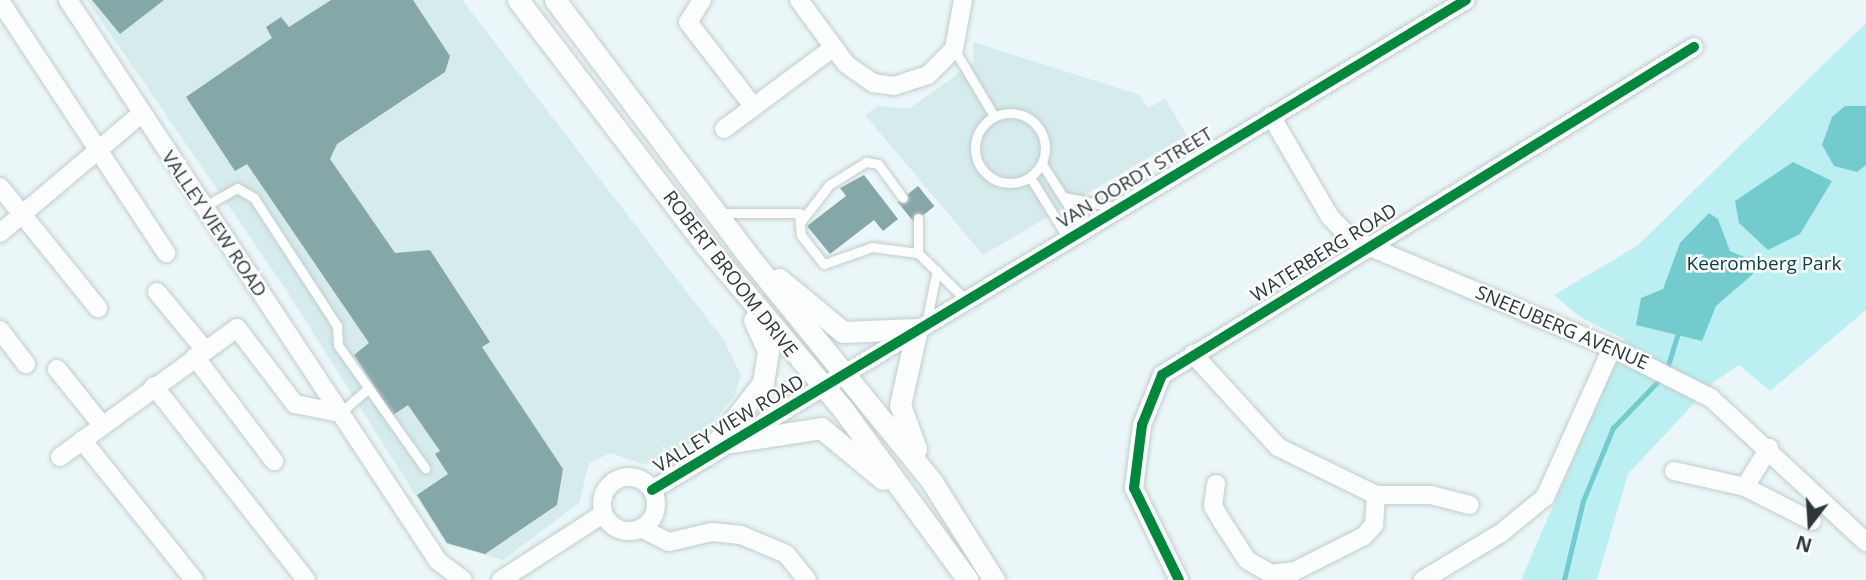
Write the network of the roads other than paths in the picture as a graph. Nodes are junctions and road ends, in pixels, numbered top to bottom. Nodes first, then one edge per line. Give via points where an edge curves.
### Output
1 (68, 0) edge
2 (518, 0) edge
3 (555, 0) edge
4 (702, 0) edge
5 (799, 0) edge
6 (963, 0) edge
7 (1466, 0) edge
8 (0, 1) edge
9 (834, 47) junction
10 (1694, 47) dead end
11 (954, 49) junction
12 (753, 106) junction
13 (141, 114) junction
14 (994, 116) junction
15 (1271, 116) junction
16 (724, 129) dead end
17 (99, 152) junction
18 (1042, 164) junction
19 (1030, 177) junction
20 (0, 187) edge
21 (1062, 196) junction
22 (903, 198) dead end
23 (1123, 206) junction
24 (203, 207) junction
25 (718, 213) junction
26 (23, 215) junction
27 (918, 218) dead end
28 (802, 220) junction
29 (1084, 230) junction
30 (0, 233) edge
31 (1069, 240) junction
32 (706, 246) junction
33 (1366, 247) junction
34 (166, 253) dead end
35 (918, 253) junction
36 (751, 259) junction
37 (937, 270) junction
38 (157, 292) dead end
39 (967, 301) junction
40 (98, 308) dead end
41 (921, 327) junction
42 (0, 330) edge
43 (1612, 348) junction
44 (200, 354) junction
45 (1194, 354) junction
46 (26, 364) dead end
47 (57, 369) dead end
48 (849, 373) junction
49 (155, 386) junction
50 (824, 388) junction
51 (368, 389) junction
52 (340, 413) junction
53 (102, 425) junction
54 (82, 440) junction
55 (733, 442) junction
56 (1769, 448) junction
57 (707, 455) junction
58 (60, 457) dead end
59 (274, 461) dead end
60 (425, 468) dead end
61 (1674, 471) dead end
62 (932, 482) junction
63 (1216, 484) dead end
64 (1745, 487) junction
65 (652, 490) junction
66 (1376, 495) junction
67 (1470, 505) dead end
68 (603, 514) junction
69 (925, 519) junction
70 (1812, 521) dead end
71 (641, 528) junction
72 (1866, 542) edge
73 (194, 580) edge
74 (306, 580) edge
75 (463, 580) edge
76 (501, 580) edge
77 (807, 580) edge
78 (968, 580) edge
79 (994, 580) edge
80 (1179, 580) edge
81 (1423, 580) edge

1 - 13 street, VALLEY VIEW ROAD
2 - 32 street, ROBERT BROOM DRIVE
3 - 25 street, ROBERT BROOM DRIVE
4 - 12 street via 688,22
5 - 9 street
6 - 11 street
7 - 15 street, VAN OORDT STREET
8 - 17 street
9 - 11 street via 859,75 894,86 928,75
9 - 12 street
10 - 33 street, WATERBERG ROAD
11 - 14 lane
12 - 16 street
13 - 17 street
13 - 24 street, VALLEY VIEW ROAD
14 - 18 lane via 1016,113 1035,123 1045,142
14 - 19 lane via 975,142 978,163 1003,183
15 - 23 street, VAN OORDT STREET
15 - 33 street, SNEEUBERG AVENUE via 1330,217
17 - 26 street
17 - 34 street
18 - 19 lane
18 - 21 lane
19 - 31 lane
20 - 26 street
21 - 23 lane via 1089,206
21 - 29 lane
22 - 28 lane via 878,164 866,162 829,185
23 - 29 street, VAN OORDT STREET
24 - 51 lane via 237,188 254,198 337,326 338,345
24 - 52 street, VALLEY VIEW ROAD
25 - 28 lane via 798,213
25 - 36 street, ROBERT BROOM DRIVE
26 - 30 street
26 - 40 street
27 - 35 lane
28 - 35 lane via 801,235 824,264 872,247
29 - 31 street, VAN OORDT STREET
31 - 39 street, VAN OORDT STREET
32 - 50 street, ROBERT BROOM DRIVE
32 - 57 street via 768,351 757,396
33 - 43 street, SNEEUBERG AVENUE
33 - 45 street, WATERBERG ROAD
35 - 37 lane
36 - 41 street via 843,332
36 - 48 street, ROBERT BROOM DRIVE
37 - 39 lane
37 - 41 lane
38 - 44 street
39 - 41 street, VAN OORDT STREET
41 - 48 street, VAN OORDT STREET
41 - 62 street via 900,405
42 - 46 street
43 - 56 street, SNEEUBERG AVENUE via 1711,398
43 - 81 street via 1552,484 1521,519
44 - 49 street
44 - 52 street via 240,329 295,404
44 - 59 street
45 - 66 street via 1274,445
45 - 80 street, WATERBERG ROAD via 1154,386 1134,473 1139,508
47 - 53 street
48 - 50 street, VAN OORDT STREET
48 - 62 street, ROBERT BROOM DRIVE
49 - 53 street
49 - 74 street
50 - 55 street, VALLEY VIEW ROAD
50 - 69 street, ROBERT BROOM DRIVE
51 - 52 lane
51 - 60 lane
52 - 75 street, VALLEY VIEW ROAD via 438,561
53 - 54 street
54 - 58 street
54 - 73 street
55 - 57 street, VALLEY VIEW ROAD
55 - 69 street via 825,429
56 - 64 street
56 - 72 street, SNEEUBERG AVENUE
57 - 65 street, VALLEY VIEW ROAD
61 - 64 street
62 - 79 street, ROBERT BROOM DRIVE
63 - 66 street via 1213,506 1223,523 1247,560 1271,574 1295,571 1364,536 1374,525
64 - 70 street
65 - 68 street, VALLEY VIEW ROAD via 638,479 612,482 603,496
65 - 71 street, VALLEY VIEW ROAD via 656,507
66 - 67 street via 1431,495
68 - 71 street via 623,530
68 - 76 street
69 - 78 street, ROBERT BROOM DRIVE
71 - 77 street via 670,542 712,533 741,535 786,554

